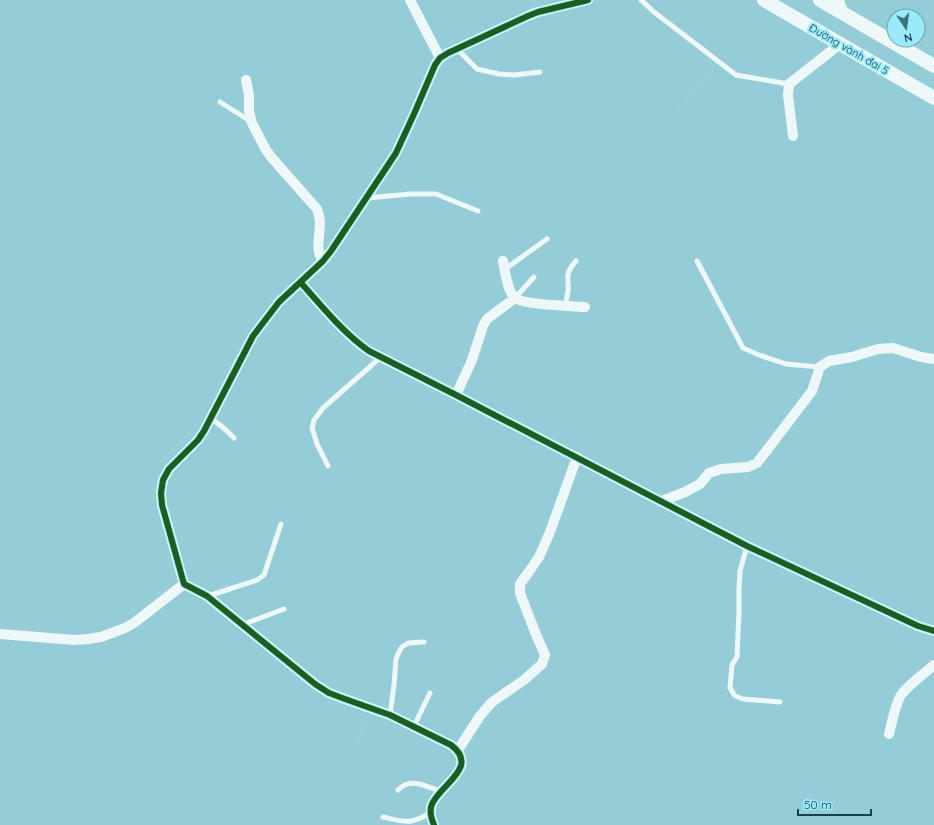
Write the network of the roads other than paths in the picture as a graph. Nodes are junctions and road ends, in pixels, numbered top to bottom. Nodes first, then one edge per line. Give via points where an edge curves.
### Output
1 (410, 0) edge
2 (588, 0) edge
3 (641, 0) edge
4 (764, 0) edge
5 (820, 0) edge
6 (839, 0) edge
7 (846, 15) junction
8 (840, 44) junction
9 (457, 49) junction
10 (440, 58) junction
11 (934, 66) edge
12 (540, 72) dead end
13 (246, 80) dead end
14 (789, 84) junction
15 (934, 98) edge
16 (220, 102) dead end
17 (252, 123) junction
18 (793, 136) dead end
19 (366, 198) junction
20 (478, 211) dead end
21 (547, 239) dead end
22 (323, 261) junction
23 (576, 261) dead end
24 (697, 261) dead end
25 (504, 265) joint
26 (534, 277) dead end
27 (301, 283) junction
28 (515, 298) junction
29 (566, 305) junction
30 (585, 306) dead end
31 (380, 357) junction
32 (934, 359) edge
33 (820, 367) junction
34 (456, 394) junction
35 (211, 418) junction
36 (234, 438) dead end
37 (577, 457) junction
38 (328, 466) dead end
39 (662, 501) junction
40 (281, 524) dead end
41 (747, 546) junction
42 (184, 584) junction
43 (207, 596) junction
44 (284, 609) dead end
45 (242, 625) junction
46 (934, 631) edge
47 (0, 634) edge
48 (424, 642) dead end
49 (934, 665) edge
50 (430, 693) dead end
51 (780, 702) dead end
52 (390, 715) junction
53 (414, 726) junction
54 (888, 734) dead end
55 (458, 750) junction
56 (398, 790) dead end
57 (442, 792) junction
58 (430, 813) junction
59 (382, 817) dead end
60 (434, 825) edge

1 - 10 street
2 - 9 street via 538,12
3 - 14 lane via 736,75
4 - 8 main road, Đường vành đai 5
5 - 7 main road
6 - 7 street
7 - 11 main road
8 - 14 street
8 - 15 main road, Đường vành đai 5
9 - 10 street
9 - 12 lane via 477,69 515,75
10 - 19 street via 396,153
13 - 17 street
14 - 18 street
16 - 17 lane
17 - 22 street via 272,158 317,209 320,215 319,250
19 - 20 lane via 436,194
19 - 22 street
21 - 25 lane
22 - 27 street
23 - 29 lane via 570,267 567,276
24 - 33 lane via 743,348 786,364
25 - 28 street via 510,292
26 - 28 lane
27 - 31 street via 347,333
27 - 35 street via 279,302 252,336
28 - 29 street via 530,303
28 - 34 street via 483,326 472,360
29 - 30 street
31 - 34 street
31 - 38 lane via 323,408 314,420 312,428
32 - 33 street via 893,348 878,349 829,361
33 - 39 street via 812,390 757,463 748,467 721,469 709,473 700,484
34 - 37 street
35 - 36 lane
35 - 42 street via 198,440 169,468 163,480 162,505
37 - 39 street
37 - 55 street via 539,558 520,584 520,593 545,655 542,664 492,702
39 - 41 street
40 - 43 lane via 264,575 257,580
41 - 46 street via 918,626
41 - 51 lane via 740,571 737,657 732,665 730,688 735,696 743,699
42 - 43 street
42 - 47 street via 134,623 101,637 75,640
43 - 45 street
44 - 45 lane
45 - 52 street via 315,684 345,699
48 - 52 lane via 408,644 399,652
49 - 54 street via 902,695
50 - 53 lane
52 - 53 street
53 - 55 street
55 - 57 street via 462,764
56 - 57 lane via 407,784 418,783
57 - 58 street via 432,804
58 - 59 lane via 414,822
58 - 60 street

